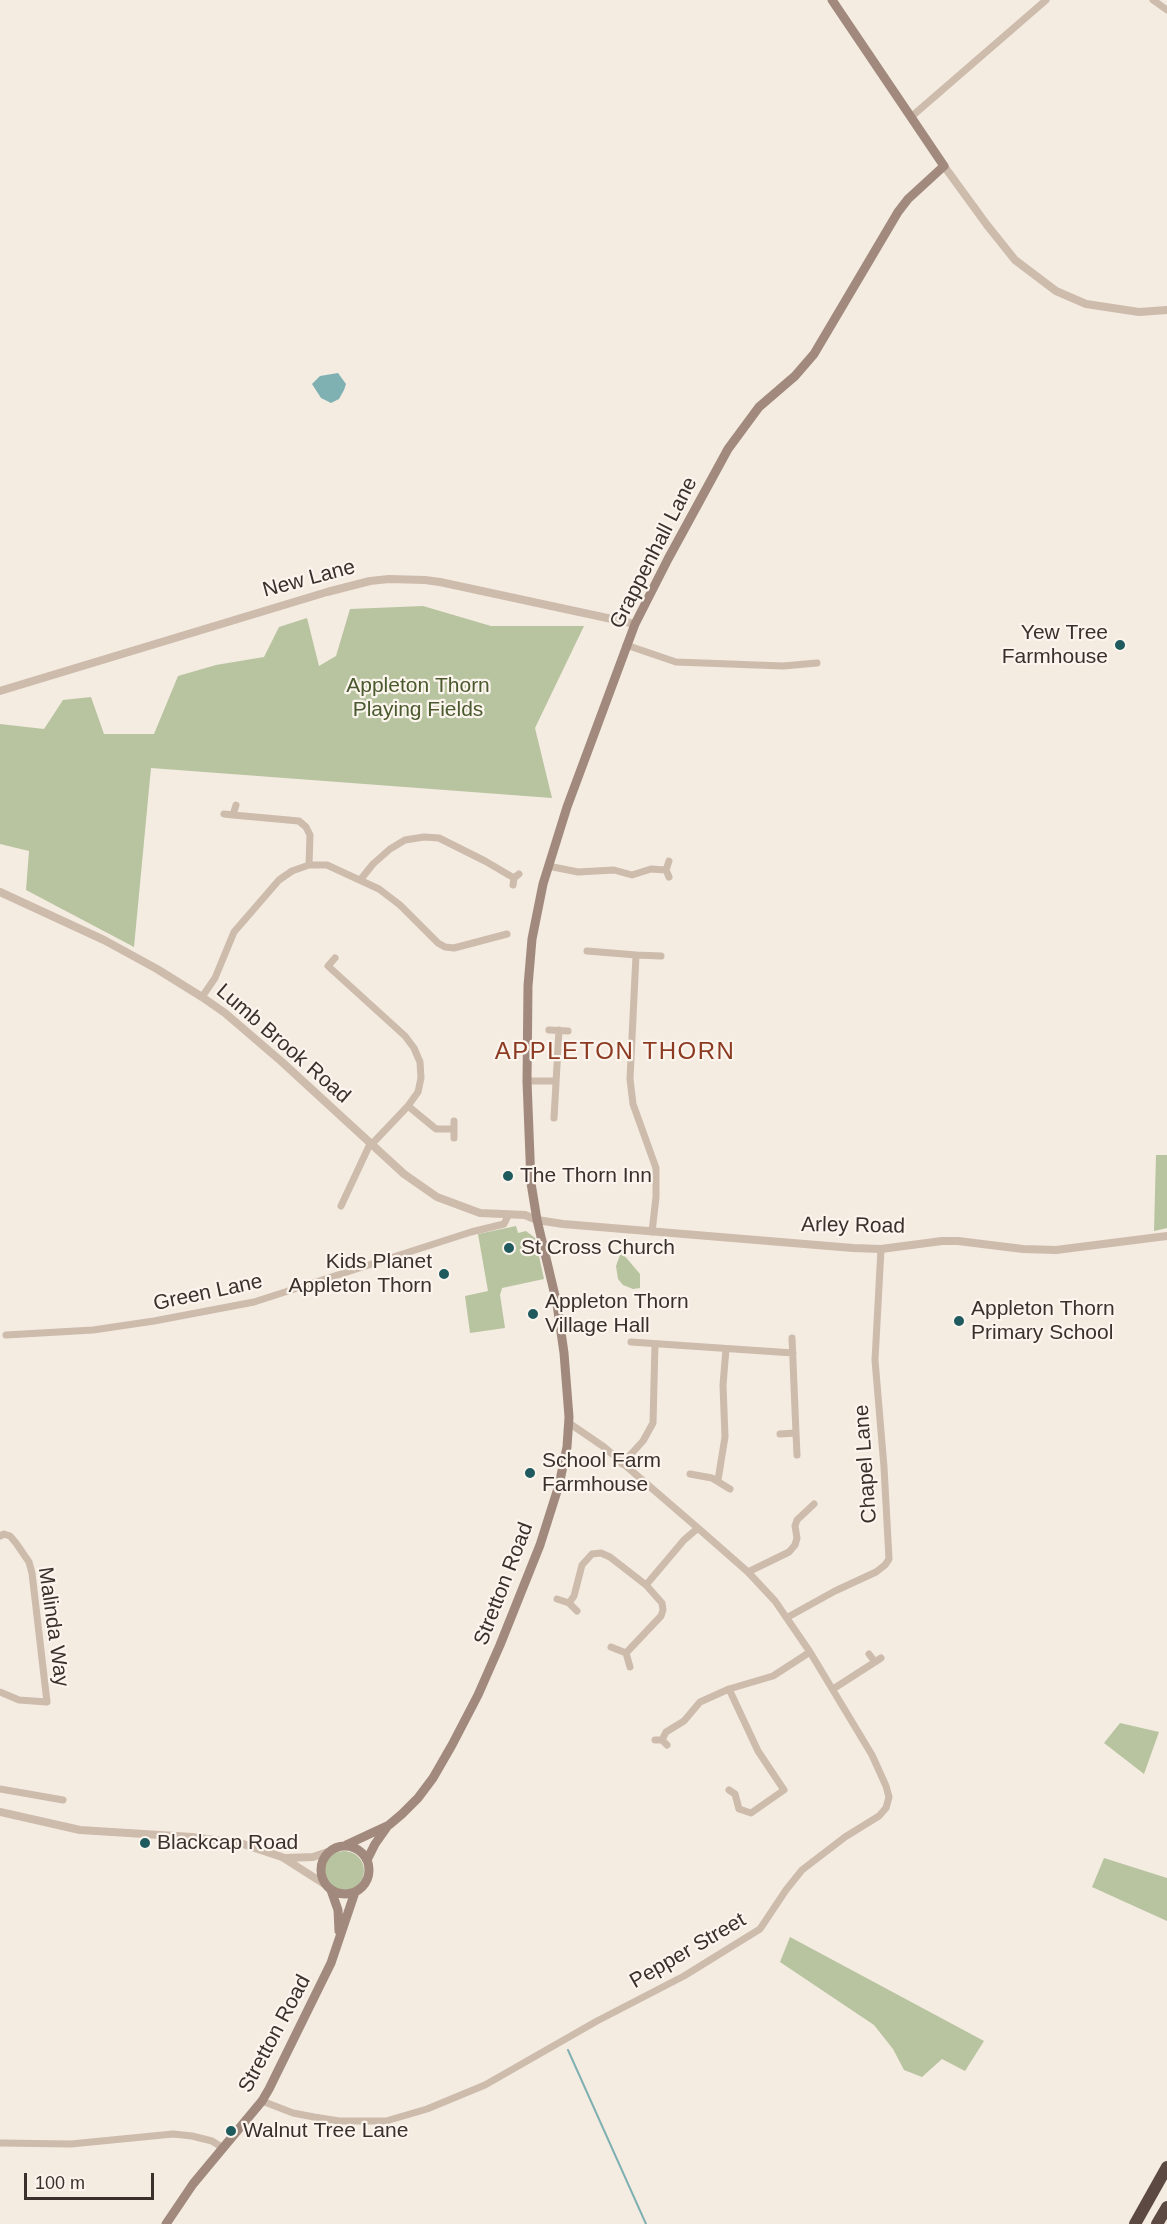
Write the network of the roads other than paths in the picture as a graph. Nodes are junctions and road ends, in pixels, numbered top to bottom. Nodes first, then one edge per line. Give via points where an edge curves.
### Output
1 (832, 0) edge
2 (1046, 0) edge
3 (1153, 0) edge
4 (1167, 10) edge
5 (911, 117) junction
6 (944, 166) junction
7 (1167, 310) edge
8 (635, 624) junction
9 (626, 645) junction
10 (817, 663) dead end
11 (0, 691) edge
12 (236, 805) dead end
13 (224, 813) dead end
14 (234, 815) junction
15 (669, 861) dead end
16 (309, 866) junction
17 (548, 866) junction
18 (361, 879) junction
19 (515, 879) dead end
20 (0, 892) edge
21 (507, 933) dead end
22 (586, 951) dead end
23 (636, 955) junction
24 (661, 956) dead end
25 (335, 958) dead end
26 (201, 997) junction
27 (549, 1030) dead end
28 (559, 1030) junction
29 (568, 1031) dead end
30 (527, 1081) junction
31 (556, 1081) junction
32 (408, 1106) junction
33 (554, 1118) dead end
34 (454, 1121) dead end
35 (454, 1129) junction
36 (454, 1138) dead end
37 (371, 1144) junction
38 (341, 1206) dead end
39 (508, 1216) junction
40 (537, 1220) junction
41 (652, 1232) junction
42 (1167, 1236) edge
43 (880, 1249) junction
44 (6, 1335) dead end
45 (792, 1338) dead end
46 (631, 1342) dead end
47 (655, 1344) junction
48 (726, 1348) junction
49 (793, 1353) junction
50 (569, 1423) junction
51 (796, 1433) junction
52 (780, 1434) dead end
53 (797, 1455) dead end
54 (622, 1464) junction
55 (690, 1474) dead end
56 (718, 1480) junction
57 (730, 1489) dead end
58 (814, 1504) dead end
59 (698, 1528) junction
60 (0, 1536) edge
61 (748, 1572) junction
62 (646, 1585) junction
63 (557, 1599) dead end
64 (569, 1603) junction
65 (577, 1611) dead end
66 (788, 1617) junction
67 (611, 1647) dead end
68 (810, 1652) junction
69 (626, 1653) junction
70 (869, 1654) dead end
71 (630, 1667) dead end
72 (729, 1689) junction
73 (833, 1689) junction
74 (0, 1693) edge
75 (661, 1741) dead end
76 (0, 1789) edge
77 (729, 1790) dead end
78 (63, 1800) dead end
79 (0, 1812) edge
80 (751, 1814) junction
81 (744, 1820) dead end
82 (389, 1825) junction
83 (346, 1845) junction
84 (328, 1852) junction
85 (282, 1857) junction
86 (367, 1860) junction
87 (328, 1888) junction
88 (355, 1892) junction
89 (339, 1940) junction
90 (262, 2101) junction
91 (0, 2143) edge
92 (223, 2148) junction
93 (1167, 2167) edge
94 (1167, 2207) edge
95 (166, 2224) edge
96 (1135, 2224) edge
97 (1157, 2224) edge

1 - 5 main road
2 - 5 street
3 - 4 street
5 - 6 main road
6 - 7 street via 1015,260 1056,291 1086,304 1139,312
6 - 8 main road, Grappenhall Lane via 908,199 893,220 814,354 739,432
8 - 9 main road, Grappenhall Lane
8 - 11 street, New Lane via 440,582 370,581
9 - 10 street via 676,662 783,666
9 - 17 main road, Grappenhall Lane
12 - 14 street
13 - 14 street
14 - 16 street via 299,821 310,834
15 - 17 street via 668,874 651,869 632,874 614,870 578,872
16 - 18 street via 327,865
16 - 26 street via 279,880 234,932 215,978
17 - 30 main road, Grappenhall Lane via 530,962
18 - 19 street via 390,849 409,839 424,837 439,838
18 - 21 street via 400,905 445,947
20 - 26 street, Lumb Brook Road via 104,940
22 - 23 street
23 - 24 street
23 - 41 street via 630,1079 633,1104 656,1168
25 - 32 street via 328,966 414,1048 421,1078 418,1092
26 - 37 street, Lumb Brook Road via 282,1062
27 - 28 street
28 - 29 street
28 - 31 street
30 - 31 street
30 - 40 main road, Grappenhall Lane via 531,1183
31 - 33 street
32 - 35 street via 436,1129
32 - 37 street
34 - 35 street
35 - 36 street
37 - 38 street
37 - 39 street, Lumb Brook Road via 437,1197 480,1213
39 - 40 street, Lumb Brook Road via 525,1215
39 - 44 street, Green Lane via 504,1224 254,1302 103,1329
40 - 41 street, Arley Road
40 - 50 main road, Stretton Road via 557,1304
41 - 43 street, Arley Road
42 - 43 street, Arley Road via 1056,1250 958,1240
43 - 66 street, Chapel Lane via 875,1366 889,1559 876,1572
45 - 49 street
46 - 47 street
47 - 48 street
47 - 54 street via 652,1423 643,1442
48 - 49 street
48 - 56 street via 724,1437
49 - 51 street
50 - 54 street, Pepper Street
50 - 82 main road, Stretton Road via 552,1510 478,1695 433,1778
51 - 52 street
51 - 53 street
54 - 59 street, Pepper Street
55 - 56 street
56 - 57 street
58 - 61 street via 797,1520 797,1538 789,1552
59 - 61 street, Pepper Street
59 - 62 street
60 - 74 street, Malinda Way via 10,1536 29,1562 47,1702 19,1700
61 - 66 street, Pepper Street
62 - 64 street via 610,1557 592,1554 582,1564
62 - 69 street via 662,1603 663,1610
63 - 64 street
64 - 65 street
66 - 68 street, Pepper Street
67 - 69 street
68 - 72 street via 773,1676
68 - 73 street, Pepper Street
69 - 71 street
70 - 73 street via 878,1660
72 - 75 street via 700,1702
72 - 80 street via 758,1751 784,1790
73 - 90 street, Pepper Street via 886,1786 886,1808 802,1870 760,1929 528,2062 427,2109 386,2121 339,2121 292,2113
76 - 78 street
77 - 80 street via 735,1794 739,1809
79 - 85 street via 80,1830 243,1844
80 - 81 street
82 - 83 main road, Stretton Road
82 - 86 main road, Stretton Road
83 - 84 main road
83 - 86 main road via 359,1850
84 - 85 street via 306,1858
84 - 87 main road via 320,1872
85 - 87 street
86 - 88 main road via 369,1876
87 - 88 main road via 338,1894
87 - 89 main road, Stretton Road via 338,1910
88 - 89 main road, Stretton Road
89 - 90 main road, Stretton Road via 322,1983
90 - 92 main road, Stretton Road
91 - 92 street via 71,2144 173,2134 212,2141
92 - 95 main road, Stretton Road
93 - 96 highway
94 - 97 highway

